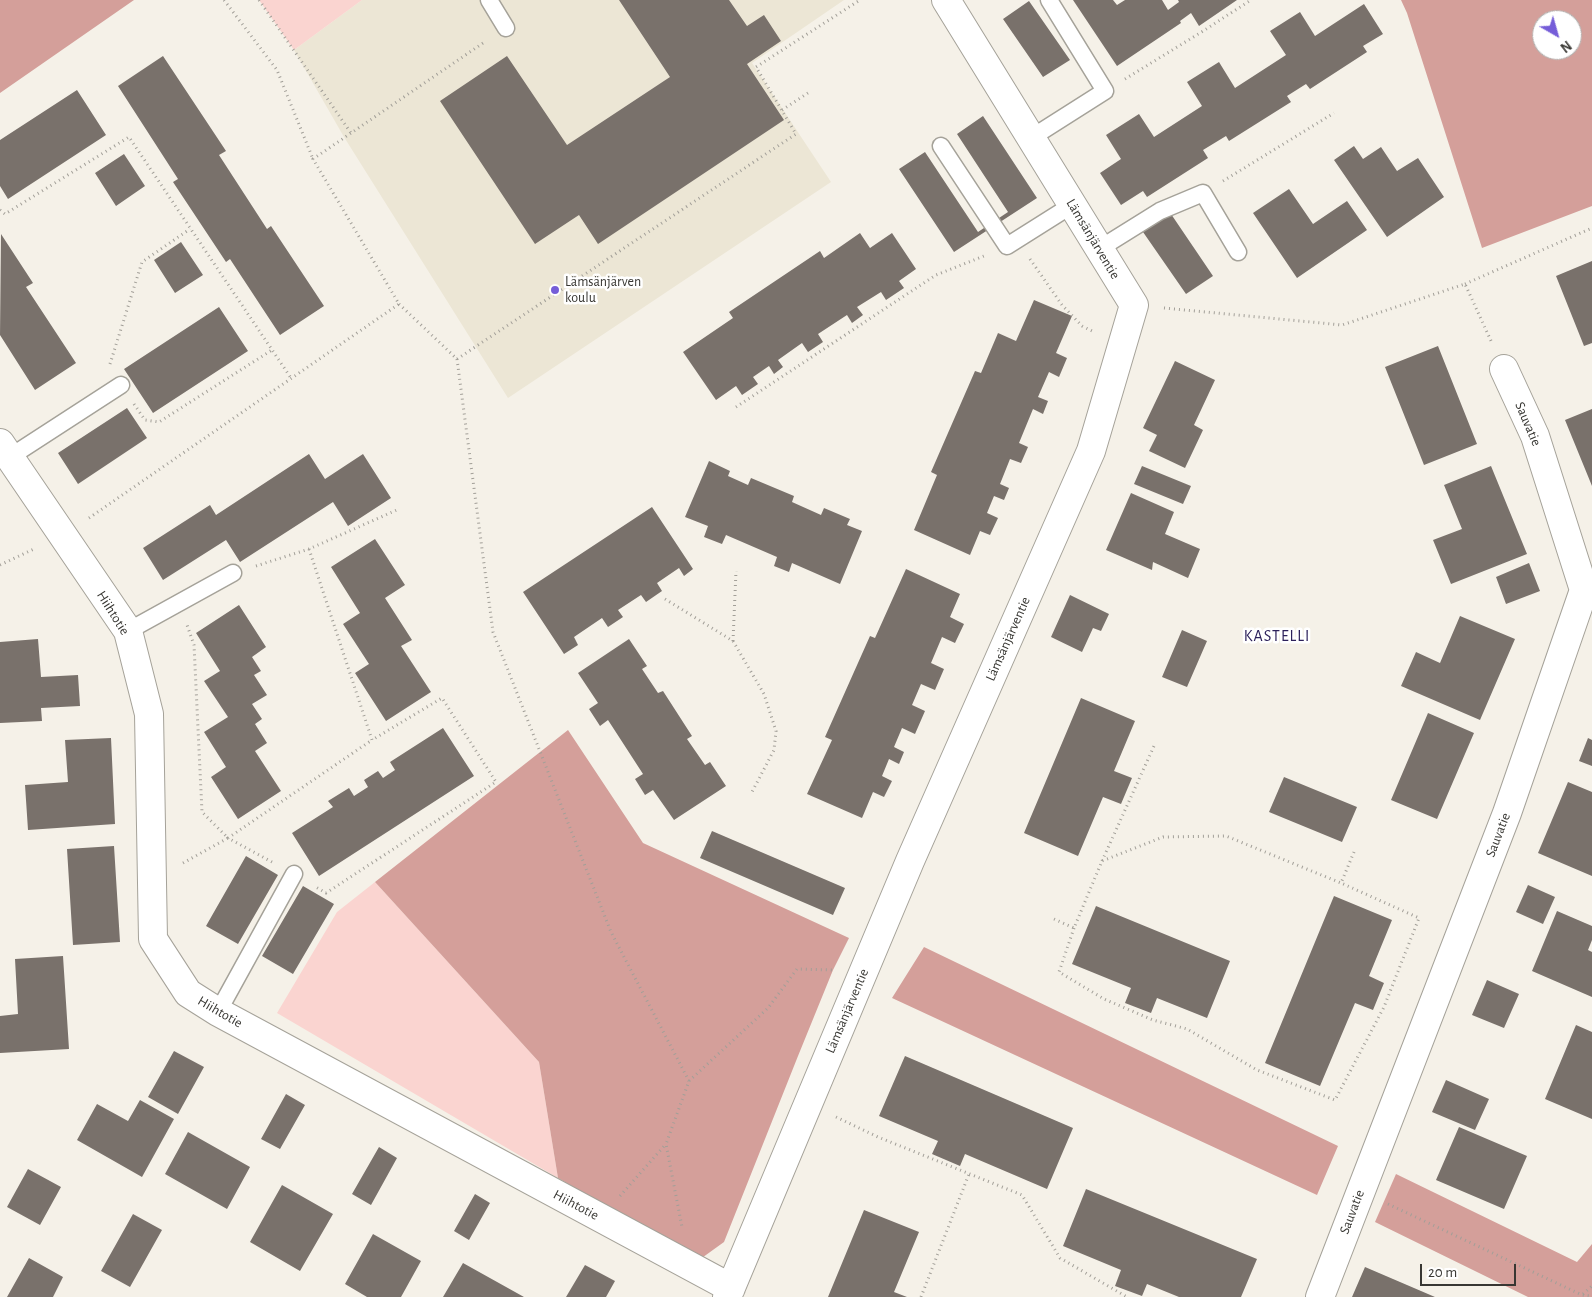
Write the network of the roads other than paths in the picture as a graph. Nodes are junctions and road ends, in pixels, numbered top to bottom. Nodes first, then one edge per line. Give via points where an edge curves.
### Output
1 (489, 0) edge
2 (946, 0) edge
3 (1049, 0) edge
4 (506, 28) road end
5 (1031, 138) junction
6 (941, 146) dead end
7 (1072, 205) junction
8 (1099, 249) junction
9 (1238, 252) dead end
10 (1504, 369) road end
11 (120, 385) road end
12 (5, 450) edge
13 (233, 573) road end
14 (128, 632) junction
15 (294, 874) road end
16 (218, 1012) junction
17 (729, 1292) edge
18 (1320, 1297) edge

1 - 4 lane
2 - 5 street, Lämsänjärventie
3 - 5 lane via 1105,91
5 - 7 street, Lämsänjärventie
6 - 7 lane via 1012,243
7 - 8 street, Lämsänjärventie
8 - 9 lane via 1160,211 1203,193
8 - 17 street, Lämsänjärventie via 1134,305 1091,451 910,861
10 - 18 street, Sauvatie via 1535,436 1584,590 1507,813
11 - 12 lane
12 - 14 street, Hiihtotie
13 - 14 lane
14 - 16 street, Hiihtotie via 149,714 153,939 188,993
15 - 16 lane
16 - 17 street, Hiihtotie via 690,1266

